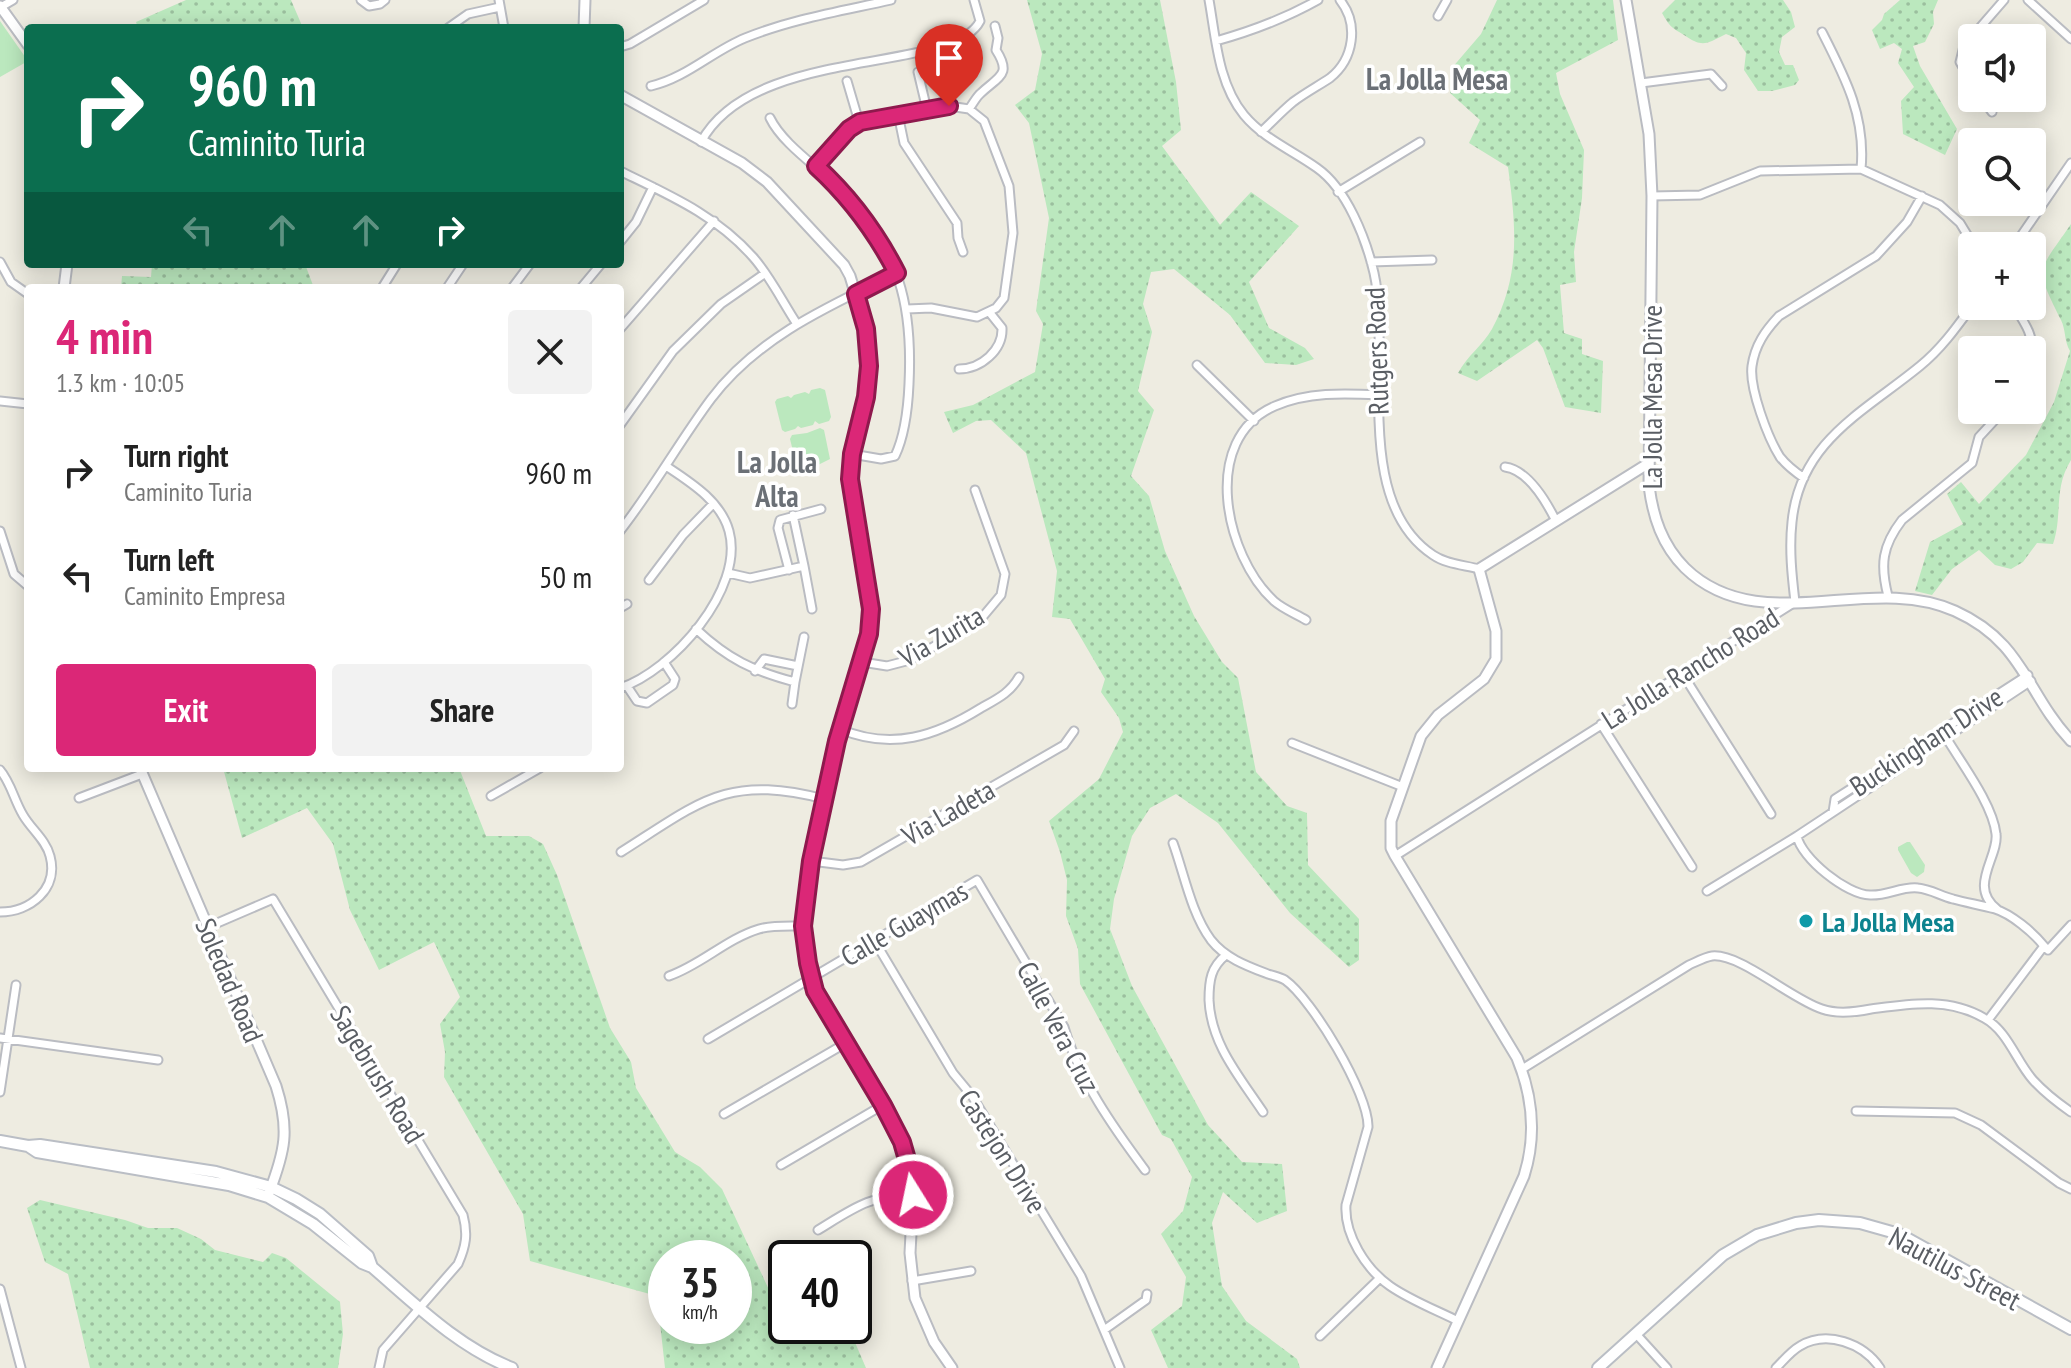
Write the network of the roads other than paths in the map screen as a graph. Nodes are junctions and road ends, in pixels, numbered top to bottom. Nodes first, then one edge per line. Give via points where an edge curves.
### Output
1 (13, 0) edge
2 (361, 0) edge
3 (385, 0) edge
4 (585, 0) edge
5 (704, 0) edge
6 (891, 0) edge
7 (974, 0) edge
8 (1209, 0) edge
9 (1318, 0) edge
10 (1340, 0) edge
11 (1447, 0) edge
12 (1626, 0) edge
13 (2004, 0) edge
14 (2028, 0) edge
15 (499, 4) edge
16 (0, 6) edge
17 (1438, 16) dead end
18 (454, 24) edge
19 (503, 24) edge
20 (584, 24) edge
21 (1983, 24) edge
22 (995, 26) dead end
23 (1822, 32) dead end
24 (24, 39) edge
25 (2071, 39) edge
26 (1216, 41) junction
27 (624, 46) edge
28 (918, 72) dead end
29 (847, 81) dead end
30 (1641, 83) junction
31 (651, 86) dead end
32 (1722, 86) dead end
33 (624, 97) edge
34 (969, 109) junction
35 (927, 110) junction
36 (898, 114) junction
37 (770, 118) dead end
38 (859, 122) junction
39 (1261, 132) junction
40 (701, 142) junction
41 (1420, 142) dead end
42 (2071, 163) edge
43 (816, 166) junction
44 (1861, 169) junction
45 (624, 173) edge
46 (653, 187) junction
47 (1338, 192) junction
48 (1652, 196) junction
49 (1922, 196) junction
50 (714, 221) junction
51 (1965, 232) edge
52 (2024, 232) edge
53 (624, 237) edge
54 (963, 252) dead end
55 (1432, 260) dead end
56 (0, 262) edge
57 (1371, 262) junction
58 (598, 268) edge
59 (897, 273) junction
60 (764, 274) junction
61 (584, 284) edge
62 (24, 291) edge
63 (856, 294) junction
64 (907, 309) junction
65 (990, 313) junction
66 (1962, 320) edge
67 (624, 324) edge
68 (797, 324) junction
69 (1197, 365) dead end
70 (959, 369) dead end
71 (1378, 395) junction
72 (0, 401) edge
73 (24, 404) edge
74 (624, 419) edge
75 (1254, 421) junction
76 (1991, 424) edge
77 (852, 454) junction
78 (1649, 463) junction
79 (666, 466) junction
80 (1505, 467) dead end
81 (1804, 478) junction
82 (975, 490) dead end
83 (713, 504) junction
84 (821, 509) dead end
85 (793, 515) junction
86 (1556, 521) junction
87 (624, 525) edge
88 (0, 531) edge
89 (804, 566) junction
90 (1479, 569) junction
91 (789, 570) junction
92 (728, 573) junction
93 (649, 580) dead end
94 (24, 583) edge
95 (1888, 596) junction
96 (1795, 602) junction
97 (812, 609) dead end
98 (1306, 620) dead end
99 (696, 629) junction
100 (804, 637) dead end
101 (664, 662) junction
102 (862, 662) junction
103 (798, 666) junction
104 (755, 671) junction
105 (1682, 673) junction
106 (1019, 677) dead end
107 (2030, 678) junction
108 (795, 682) junction
109 (624, 687) edge
110 (792, 704) dead end
111 (1601, 724) junction
112 (840, 729) junction
113 (1074, 731) dead end
114 (1947, 739) junction
115 (2071, 741) edge
116 (1292, 743) dead end
117 (0, 770) edge
118 (139, 772) edge
119 (141, 772) edge
120 (524, 772) edge
121 (534, 772) edge
122 (527, 776) junction
123 (1403, 787) junction
124 (491, 796) dead end
125 (79, 798) dead end
126 (824, 799) junction
127 (1833, 812) junction
128 (1771, 814) dead end
129 (1797, 836) junction
130 (1173, 843) dead end
131 (621, 852) dead end
132 (1395, 856) junction
133 (811, 861) junction
134 (1692, 867) dead end
135 (977, 880) joint
136 (1707, 891) dead end
137 (1998, 910) junction
138 (0, 912) edge
139 (2071, 925) edge
140 (803, 926) junction
141 (208, 927) junction
142 (874, 940) junction
143 (2044, 946) junction
144 (1226, 955) junction
145 (669, 976) dead end
146 (812, 978) junction
147 (16, 985) dead end
148 (1988, 1020) junction
149 (4, 1039) edge
150 (708, 1039) dead end
151 (846, 1043) junction
152 (158, 1060) dead end
153 (1522, 1069) junction
154 (0, 1092) edge
155 (883, 1105) junction
156 (1856, 1111) dead end
157 (1263, 1112) dead end
158 (2071, 1112) edge
159 (724, 1114) dead end
160 (0, 1141) edge
161 (781, 1165) dead end
162 (1145, 1170) dead end
163 (2071, 1189) edge
164 (270, 1192) junction
165 (913, 1195) junction
166 (818, 1230) dead end
167 (971, 1271) dead end
168 (1380, 1278) junction
169 (912, 1281) junction
170 (0, 1289) edge
171 (1147, 1294) dead end
172 (419, 1308) junction
173 (1458, 1321) junction
174 (2071, 1329) edge
175 (1104, 1330) junction
176 (1637, 1335) junction
177 (1320, 1336) dead end
178 (21, 1368) edge
179 (379, 1368) edge
180 (512, 1368) edge
181 (952, 1368) edge
182 (1120, 1368) edge
183 (1437, 1368) edge
184 (1598, 1368) edge
185 (1667, 1368) edge
186 (1776, 1368) edge
187 (1880, 1368) edge

1 - 16 street
2 - 3 street via 369,6
4 - 20 street
5 - 27 street
6 - 31 street via 779,25
7 - 40 street via 980,14 974,30 947,43 810,73 757,91 732,106
8 - 26 street, Rutgers Road
9 - 26 street via 1294,14
10 - 39 street via 1351,23 1345,61
11 - 17 street
12 - 30 street, La Jolla Mesa Drive
13 - 21 street
14 - 25 street
15 - 18 street
15 - 19 street
16 - 24 street
22 - 34 street via 1004,70
23 - 44 street via 1850,85 1860,123
26 - 39 street, Rutgers Road via 1233,98
28 - 35 street
29 - 38 street
30 - 32 street via 1711,74
30 - 48 street, La Jolla Mesa Drive
33 - 40 street
34 - 35 street
34 - 65 street via 984,121 1012,204 1004,298
35 - 36 street
36 - 38 street
36 - 54 street via 904,143 957,223
37 - 43 street
38 - 43 street
39 - 47 street, Rutgers Road via 1321,171
40 - 63 street via 742,163 779,192 844,265
41 - 47 street
42 - 52 street
43 - 59 street via 879,237
44 - 48 street via 1760,171 1700,195
44 - 49 street
45 - 46 street
46 - 50 street
46 - 53 street
47 - 57 street, Rutgers Road via 1356,219
48 - 78 street, La Jolla Mesa Drive
49 - 51 street via 1940,205
49 - 81 street via 1876,256 1779,316 1758,343 1752,380 1767,429 1780,456
50 - 60 street
50 - 67 street
55 - 57 street
56 - 62 street via 11,282
57 - 71 street, Rutgers Road via 1378,309
58 - 61 street
59 - 63 street
59 - 64 street
60 - 68 street
60 - 74 street via 721,304 680,343
63 - 68 street
63 - 77 street via 869,366
64 - 65 street via 977,317
64 - 77 street via 910,368 900,446 895,456 881,459
65 - 70 street via 1002,328 1000,345 991,356
66 - 81 street, La Jolla Rancho Road via 1929,358 1849,418 1819,451
68 - 79 street via 734,373
69 - 75 street
71 - 75 street via 1305,397 1275,406
71 - 90 street, Rutgers Road via 1386,476 1402,521 1434,556
72 - 73 street
75 - 98 street via 1229,466 1227,503 1234,535 1267,593
76 - 95 street via 1979,437 1972,463 1893,531 1885,549
77 - 102 street via 850,479 871,609
78 - 86 street
78 - 96 street, La Jolla Mesa Drive via 1652,512 1662,537 1696,578 1732,597
79 - 83 street
79 - 87 street
80 - 86 street via 1545,498
81 - 96 street, La Jolla Rancho Road via 1792,522
82 - 102 street, Via Zurita via 1005,574 1001,595 980,620 910,660 887,666
83 - 92 street via 730,534
83 - 93 street
84 - 85 street
85 - 89 street
85 - 91 street via 780,520 778,528
86 - 90 street
88 - 94 street via 14,574
89 - 91 street
89 - 97 street
90 - 123 street via 1496,631 1496,659 1484,679 1438,715 1421,736
91 - 92 street via 750,578
92 - 99 street
95 - 96 street, La Jolla Mesa Drive
95 - 107 street, La Jolla Mesa Drive via 1932,601 1978,622
96 - 105 street, La Jolla Rancho Road
99 - 101 street
99 - 104 street via 718,650
100 - 103 street
101 - 109 street
101 - 109 street via 675,679 673,685 647,703 637,701
102 - 112 street
103 - 104 street via 764,659
103 - 108 street
104 - 108 street
105 - 111 street, La Jolla Rancho Road
105 - 128 street
106 - 112 street via 1012,690 923,737 867,737
107 - 114 street, Buckingham Drive
107 - 115 street, La Jolla Mesa Drive
107 - 127 street, Buckingham Drive via 1835,799
108 - 110 street
111 - 132 street, La Jolla Rancho Road
111 - 134 street
112 - 126 street
113 - 133 street, Via Ladeta via 1064,745 861,862
114 - 127 street, Buckingham Drive
114 - 137 street via 1989,810 1997,835 1985,869 1986,891
116 - 123 street
117 - 138 street via 47,848 52,872 35,902
118 - 125 street
119 - 141 street, Soledad Road
120 - 122 street
121 - 122 street
122 - 124 street
123 - 132 street via 1390,832
126 - 131 street via 774,789 726,792
126 - 133 street
127 - 129 street, Buckingham Drive
129 - 136 street, Buckingham Drive
129 - 137 street via 1803,850 1853,892 1875,895 1921,888
130 - 144 street via 1200,919
132 - 153 street
133 - 140 street
135 - 142 street, Calle Guaymas
135 - 162 street, Calle Vera Cruz via 1064,1027 1082,1073
137 - 143 street
139 - 143 street via 2048,950
140 - 145 street via 761,928
140 - 146 street
141 - 164 street, Soledad Road via 283,1109 285,1148
141 - 172 street, Sagebrush Road via 273,899 463,1215 468,1232 458,1264
142 - 146 street, Calle Guaymas
142 - 175 street, Castejon Drive via 1081,1276
143 - 148 street
144 - 157 street via 1212,971 1210,1015 1223,1052
144 - 168 street via 1282,978 1302,994 1360,1089 1368,1127 1345,1214 1353,1241
146 - 150 street, Calle Guaymas
146 - 151 street
147 - 149 street
148 - 153 street via 1952,1005 1928,1003 1858,1011 1822,1009 1735,960 1712,956 1689,965
148 - 158 street via 2033,1080
149 - 152 street
149 - 154 street
151 - 155 street
151 - 159 street
153 - 173 street via 1532,1108 1532,1152
155 - 161 street
155 - 165 street via 902,1142
156 - 163 street via 1955,1113 1981,1125
160 - 164 main road via 234,1175
164 - 172 main road via 296,1199 320,1214
165 - 166 street via 860,1204
165 - 169 street
167 - 169 street
168 - 173 street
168 - 177 street
169 - 181 street via 934,1342
170 - 178 street
171 - 175 street
172 - 179 street via 383,1350
172 - 180 main road via 456,1338
173 - 183 street
174 - 176 main road, Nautilus Street via 1899,1234 1860,1223 1819,1220 1757,1235 1734,1248
175 - 182 street, Castejon Drive
176 - 184 main road, Nautilus Street
176 - 185 street
186 - 187 street via 1804,1343 1835,1339 1861,1349

